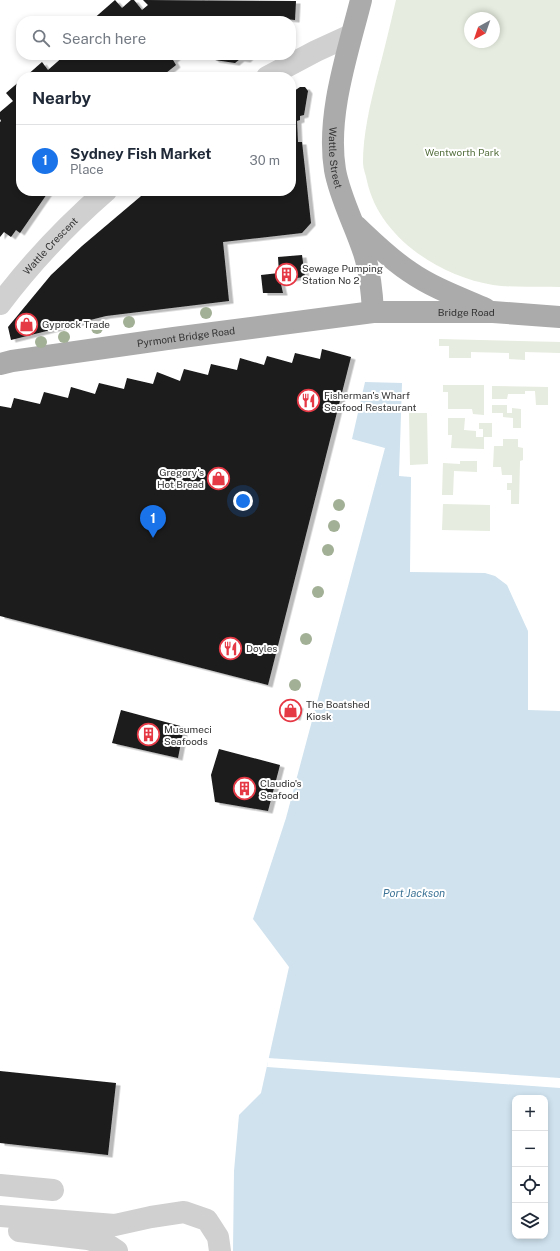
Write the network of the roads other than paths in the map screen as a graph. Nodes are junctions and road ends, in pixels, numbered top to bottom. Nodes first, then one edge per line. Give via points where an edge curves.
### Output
1 (361, 0) edge
2 (351, 35) junction
3 (277, 72) edge
4 (100, 196) edge
5 (354, 224) junction
6 (0, 304) edge
7 (373, 312) junction
8 (493, 312) junction
9 (560, 317) edge
10 (0, 364) edge
11 (0, 1186) edge
12 (53, 1190) dead end
13 (0, 1216) edge
14 (0, 1229) edge
15 (117, 1251) edge
16 (220, 1251) edge

1 - 2 main road, Wattle Street
2 - 3 street
2 - 5 main road, Wattle Street via 335,111 333,149 335,171
4 - 6 street, Wattle Crescent via 23,274
5 - 7 main road, Wattle Street via 365,254
5 - 8 main road via 391,259 412,273
7 - 8 main road, Bridge Road
7 - 10 main road, Pyrmont Bridge Road
8 - 9 main road, Bridge Road
11 - 12 street
13 - 16 street via 115,1225 184,1212 207,1220 218,1237
14 - 15 street via 88,1239 108,1245

